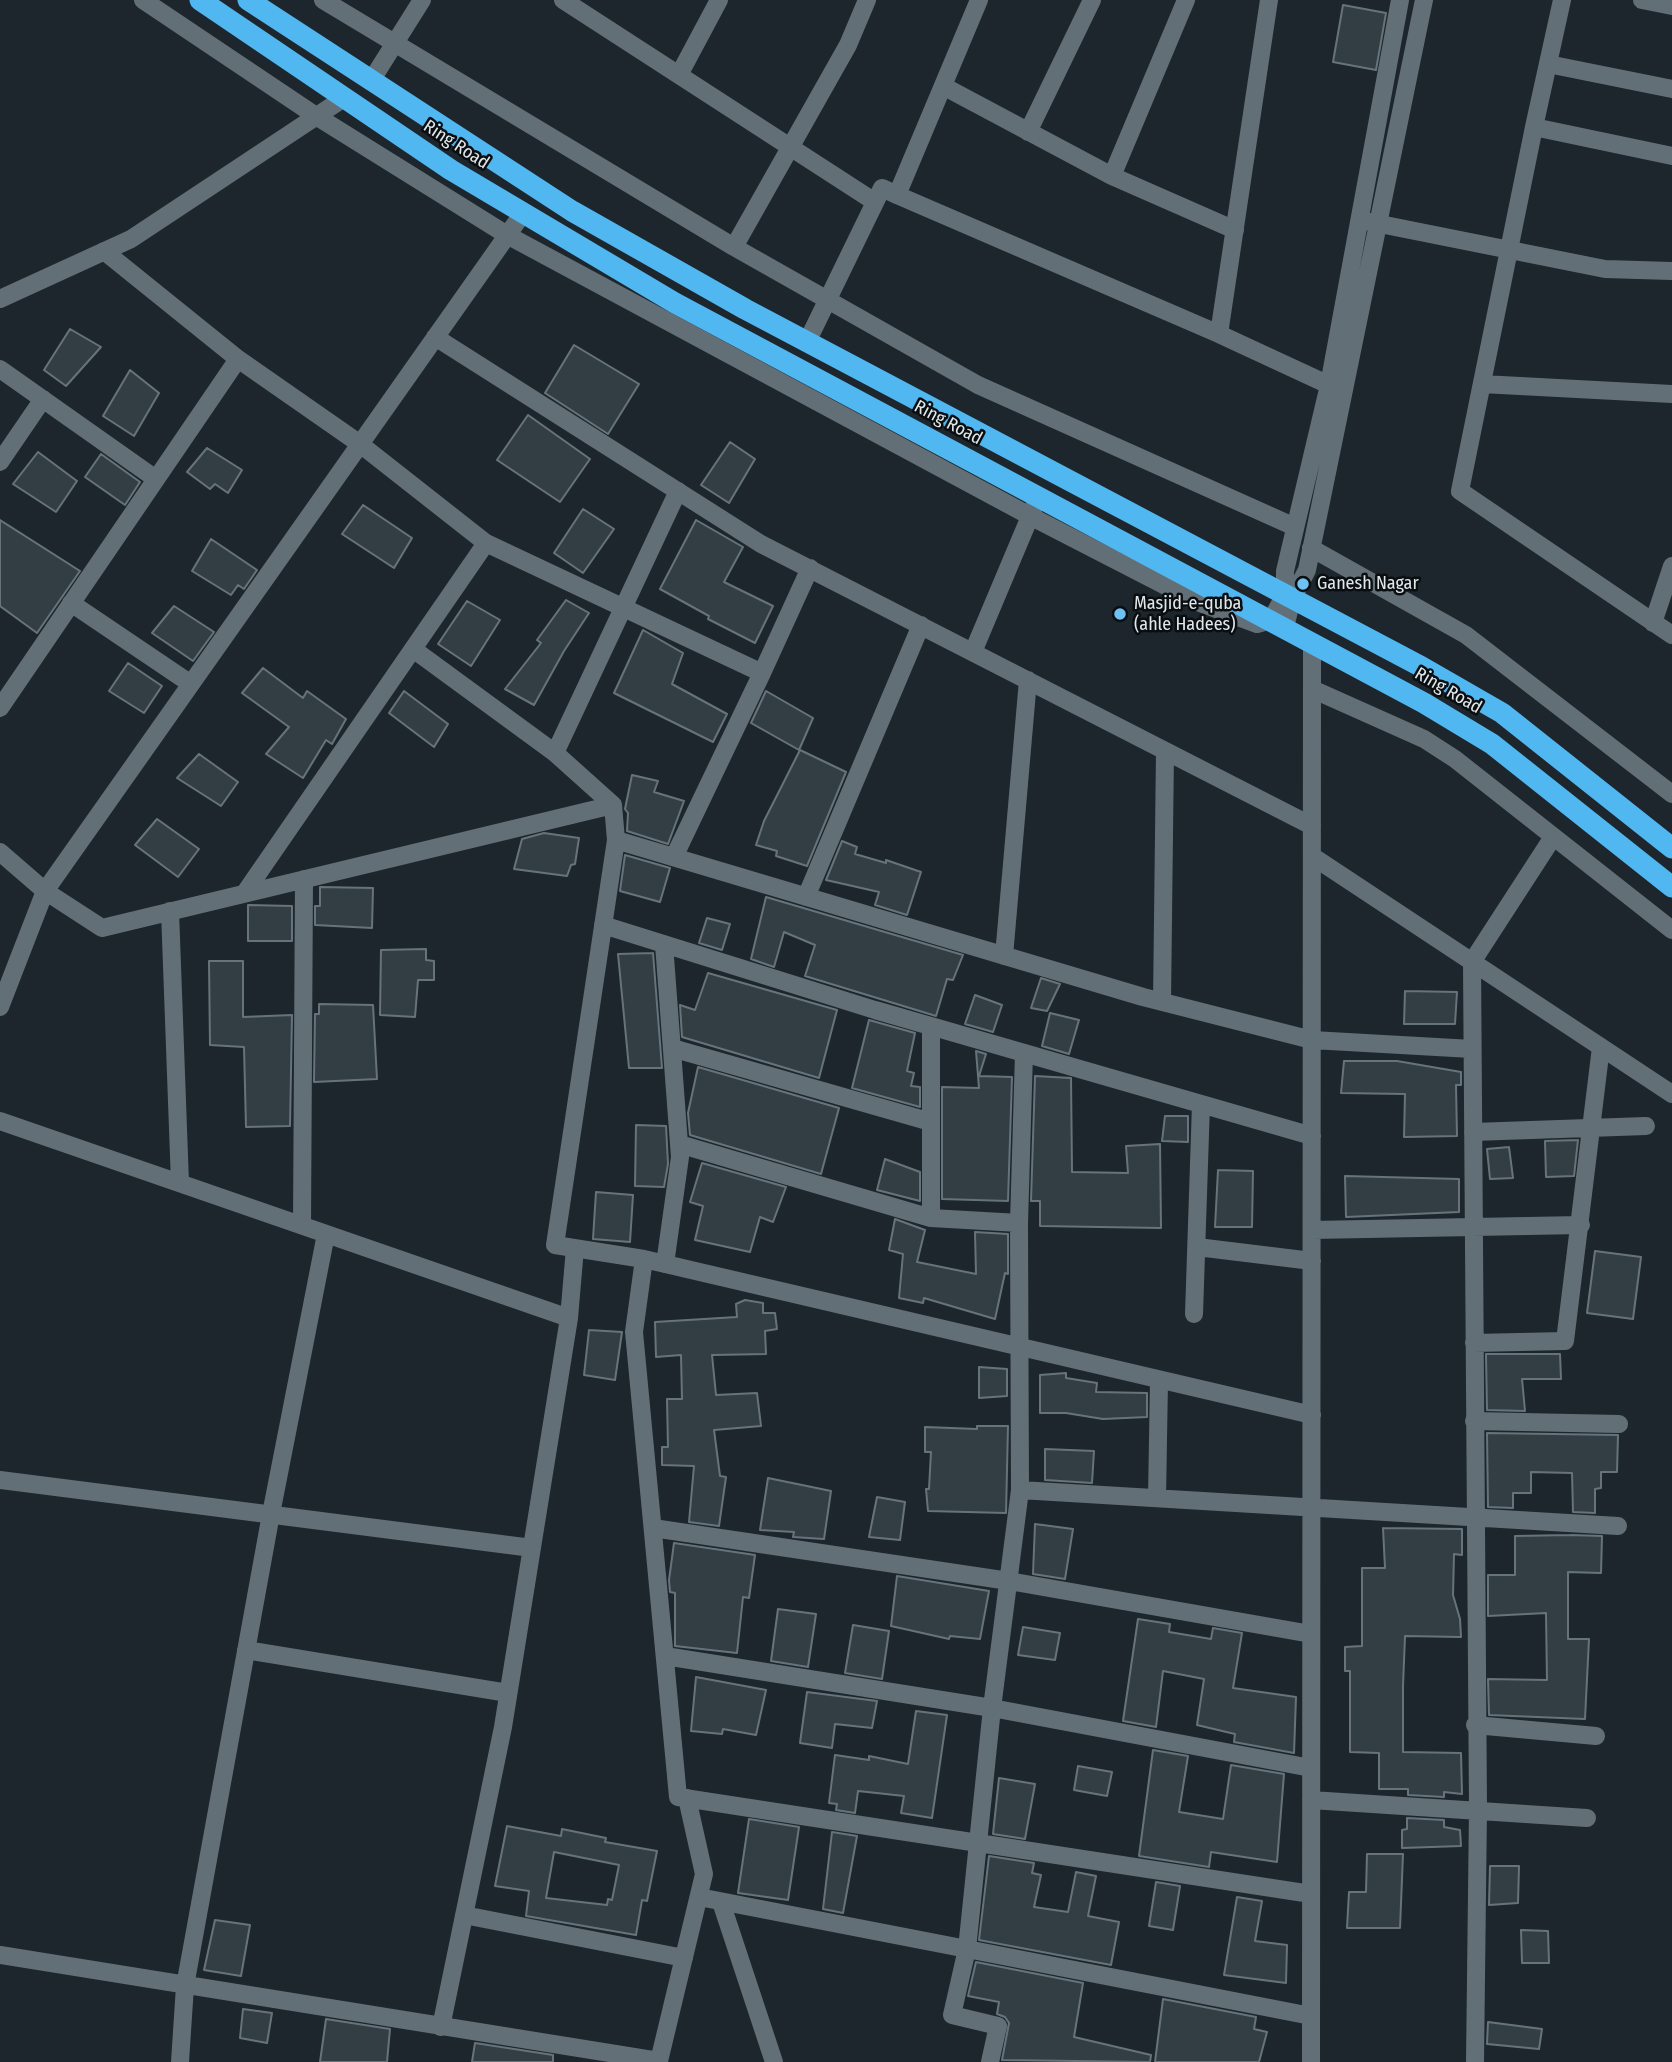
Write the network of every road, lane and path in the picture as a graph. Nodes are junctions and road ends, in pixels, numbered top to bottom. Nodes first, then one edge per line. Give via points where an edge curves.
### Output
1 (143, 0) edge
2 (200, 0) edge
3 (323, 0) edge
4 (422, 0) edge
5 (563, 0) edge
6 (719, 0) edge
7 (867, 0) edge
8 (979, 0) edge
9 (1092, 0) edge
10 (1186, 0) edge
11 (1269, 0) edge
12 (1400, 0) edge
13 (1424, 0) edge
14 (1562, 0) edge
15 (1643, 0) edge
16 (256, 2) edge
17 (1672, 6) edge
18 (394, 44) junction
19 (1548, 64) junction
20 (679, 75) junction
21 (371, 81) junction
22 (943, 86) junction
23 (1672, 89) edge
24 (344, 98) junction
25 (316, 116) junction
26 (1534, 127) junction
27 (1028, 132) junction
28 (791, 148) junction
29 (1672, 156) edge
30 (1112, 176) junction
31 (897, 195) junction
32 (875, 202) junction
33 (523, 213) junction
34 (1360, 220) junction
35 (1380, 224) junction
36 (1234, 230) junction
37 (507, 235) junction
38 (734, 247) junction
39 (104, 251) junction
40 (1509, 252) junction
41 (1672, 271) edge
42 (0, 299) edge
43 (827, 301) junction
44 (1219, 334) junction
45 (435, 338) junction
46 (807, 342) junction
47 (237, 359) junction
48 (0, 369) edge
49 (1482, 384) junction
50 (1329, 385) junction
51 (1672, 394) edge
52 (43, 399) junction
53 (360, 444) junction
54 (0, 462) edge
55 (156, 479) junction
56 (678, 491) junction
57 (1034, 507) junction
58 (1295, 527) junction
59 (486, 543) junction
60 (1311, 548) junction
61 (1672, 566) edge
62 (810, 568) junction
63 (1288, 597) junction
64 (71, 603) junction
65 (624, 609) junction
66 (1653, 622) junction
67 (1278, 623) junction
68 (920, 625) junction
69 (1672, 635) edge
70 (1312, 643) junction
71 (413, 649) junction
72 (973, 652) junction
73 (762, 673) junction
74 (1028, 680) junction
75 (191, 684) junction
76 (1312, 689) junction
77 (0, 708) edge
78 (1165, 751) junction
79 (555, 753) junction
80 (1672, 794) edge
81 (614, 806) junction
82 (1312, 826) junction
83 (1553, 836) junction
84 (616, 840) junction
85 (1672, 848) edge
86 (0, 852) edge
87 (1312, 856) junction
88 (674, 857) junction
89 (304, 879) junction
90 (1672, 887) edge
91 (45, 891) junction
92 (244, 894) junction
93 (806, 897) junction
94 (170, 911) junction
95 (603, 925) junction
96 (1672, 930) edge
97 (664, 944) junction
98 (1004, 956) junction
99 (1472, 962) junction
100 (1162, 1002) junction
101 (0, 1007) edge
102 (931, 1026) junction
103 (1312, 1040) junction
104 (1601, 1047) junction
105 (672, 1048) junction
106 (1472, 1049) junction
107 (1024, 1053) junction
108 (1672, 1094) edge
109 (1201, 1104) junction
110 (0, 1121) edge
111 (931, 1122) junction
112 (1589, 1126) junction
113 (1646, 1126) dead end
114 (1473, 1132) junction
115 (1312, 1136) junction
116 (679, 1144) junction
117 (180, 1183) junction
118 (931, 1219) junction
119 (1018, 1223) junction
120 (302, 1225) junction
121 (1581, 1225) junction
122 (1474, 1227) junction
123 (1312, 1230) junction
124 (326, 1234) junction
125 (1196, 1247) junction
126 (575, 1248) junction
127 (644, 1259) junction
128 (1312, 1261) junction
129 (665, 1264) junction
130 (1194, 1314) dead end
131 (569, 1318) junction
132 (1474, 1343) junction
133 (1019, 1348) junction
134 (1159, 1381) junction
135 (1312, 1415) junction
136 (1474, 1421) junction
137 (1619, 1424) dead end
138 (0, 1480) edge
139 (1020, 1490) junction
140 (1157, 1498) junction
141 (1311, 1507) junction
142 (271, 1514) junction
143 (1474, 1519) junction
144 (1618, 1526) dead end
145 (653, 1528) junction
146 (532, 1548) junction
147 (1009, 1581) junction
148 (1311, 1634) junction
149 (246, 1650) junction
150 (665, 1656) junction
151 (508, 1693) junction
152 (992, 1708) junction
153 (1475, 1725) junction
154 (1596, 1735) dead end
155 (1311, 1768) junction
156 (687, 1798) junction
157 (1311, 1800) junction
158 (1478, 1809) junction
159 (1587, 1818) dead end
160 (978, 1843) junction
161 (1311, 1894) junction
162 (699, 1897) junction
163 (721, 1902) junction
164 (464, 1915) junction
165 (967, 1948) junction
166 (0, 1955) edge
167 (684, 1958) junction
168 (185, 1986) junction
169 (1311, 2016) junction
170 (441, 2027) junction
171 (180, 2062) edge
172 (659, 2062) edge
173 (665, 2062) edge
174 (774, 2062) edge
175 (990, 2062) edge
176 (1311, 2062) edge
177 (1475, 2062) edge

1 - 25 street
2 - 24 highway, Ring Road
3 - 18 street
4 - 18 street
5 - 20 street
6 - 20 street
7 - 28 street via 848,45
8 - 22 street
9 - 27 street
10 - 30 street
11 - 36 street
12 - 34 street
13 - 35 street
14 - 19 street
15 - 17 street
16 - 21 highway, Ring Road
18 - 21 street
18 - 38 street
19 - 23 street
19 - 26 street
20 - 28 street
21 - 46 highway, Ring Road via 572,211
22 - 27 street
22 - 31 street
24 - 25 street
24 - 33 highway, Ring Road
25 - 37 street
25 - 39 street via 131,239
26 - 29 street
26 - 40 street
27 - 30 street
28 - 32 street
28 - 38 street
30 - 36 street
31 - 32 street via 882,188
31 - 44 street
32 - 43 street
33 - 37 street
33 - 57 highway, Ring Road
34 - 35 street
34 - 50 street
35 - 40 street
35 - 60 street
36 - 44 street
37 - 45 street
37 - 57 street
38 - 43 street
39 - 42 street
39 - 47 street
40 - 41 street via 1605,269
40 - 49 street
43 - 46 street
43 - 58 street via 978,385
44 - 50 street
45 - 53 street
45 - 56 street
46 - 63 highway, Ring Road
47 - 53 street
47 - 55 street
48 - 52 street
49 - 51 street
49 - 66 street via 1460,491
50 - 58 street
52 - 54 street
52 - 55 street
53 - 59 street
53 - 75 street
55 - 64 street
56 - 62 street via 761,544
56 - 65 street
57 - 67 highway, Ring Road
57 - 72 street
58 - 63 street via 1285,571
59 - 65 street
59 - 71 street
60 - 63 street via 1307,570
60 - 80 street via 1466,635
61 - 66 street
62 - 68 street
62 - 73 street
63 - 67 street
63 - 85 highway, Ring Road via 1502,713
64 - 75 street
64 - 77 street
65 - 73 street
65 - 79 street
66 - 69 street
67 - 70 highway, Ring Road
68 - 72 street
68 - 93 street
70 - 76 street
70 - 90 highway, Ring Road via 1492,744
71 - 79 street
71 - 92 street
72 - 74 street
73 - 88 street
74 - 78 street
74 - 98 street
75 - 91 street
76 - 82 street
76 - 83 street via 1434,746
78 - 82 street
78 - 100 street
79 - 81 street
81 - 84 street
81 - 89 street
82 - 87 street
83 - 96 street
83 - 99 street
84 - 88 street
84 - 95 street
86 - 91 street
87 - 99 street
87 - 103 street
88 - 93 street
89 - 92 street
89 - 120 street
91 - 94 street via 102,928
91 - 101 street
92 - 94 street
93 - 98 street
94 - 117 street
95 - 97 street
95 - 126 street via 555,1245
97 - 102 street
97 - 105 street
98 - 100 street
99 - 104 street
99 - 106 street
100 - 103 street
102 - 107 street
102 - 111 street
103 - 106 street
103 - 115 street
104 - 108 street
104 - 112 street
105 - 111 street
105 - 116 street
106 - 114 street
107 - 109 street
107 - 119 street
109 - 115 street
109 - 125 street
110 - 117 street
111 - 118 street
112 - 113 street
112 - 114 street
112 - 121 street
114 - 122 street
115 - 123 street
116 - 118 street
116 - 129 street
117 - 120 street
118 - 119 street
119 - 133 street
120 - 124 street
121 - 122 street
121 - 132 street via 1565,1341
122 - 123 street
122 - 132 street
123 - 128 street
124 - 131 street
124 - 142 street
125 - 128 street
125 - 130 street
126 - 127 street
126 - 131 street
127 - 129 street
127 - 145 street via 634,1332
128 - 135 street
129 - 133 street
131 - 146 street
132 - 136 street
133 - 134 street
133 - 139 street
134 - 135 street
134 - 140 street
135 - 141 street
136 - 137 street
136 - 143 street
138 - 142 street
139 - 140 street
139 - 147 street
140 - 141 street
141 - 143 street
141 - 148 street
142 - 146 street
142 - 149 street
143 - 144 street
143 - 153 street
145 - 147 street
145 - 150 street
146 - 151 street
147 - 148 street
147 - 152 street
148 - 155 street
149 - 151 street
149 - 168 street
150 - 152 street
150 - 156 street via 678,1797
151 - 164 street
152 - 155 street
152 - 160 street
153 - 154 street
153 - 158 street
155 - 157 street
156 - 160 street
156 - 162 street via 705,1874
157 - 158 street
157 - 161 street
158 - 159 street
158 - 177 street
160 - 161 street
160 - 165 street
161 - 169 street
162 - 163 street
162 - 167 street
163 - 165 street
163 - 174 street
164 - 167 street
164 - 170 street
165 - 169 street
165 - 175 street via 952,2015 998,2026
166 - 168 street
167 - 172 street
168 - 170 street
168 - 171 street
169 - 176 street
170 - 172 street
172 - 173 street

